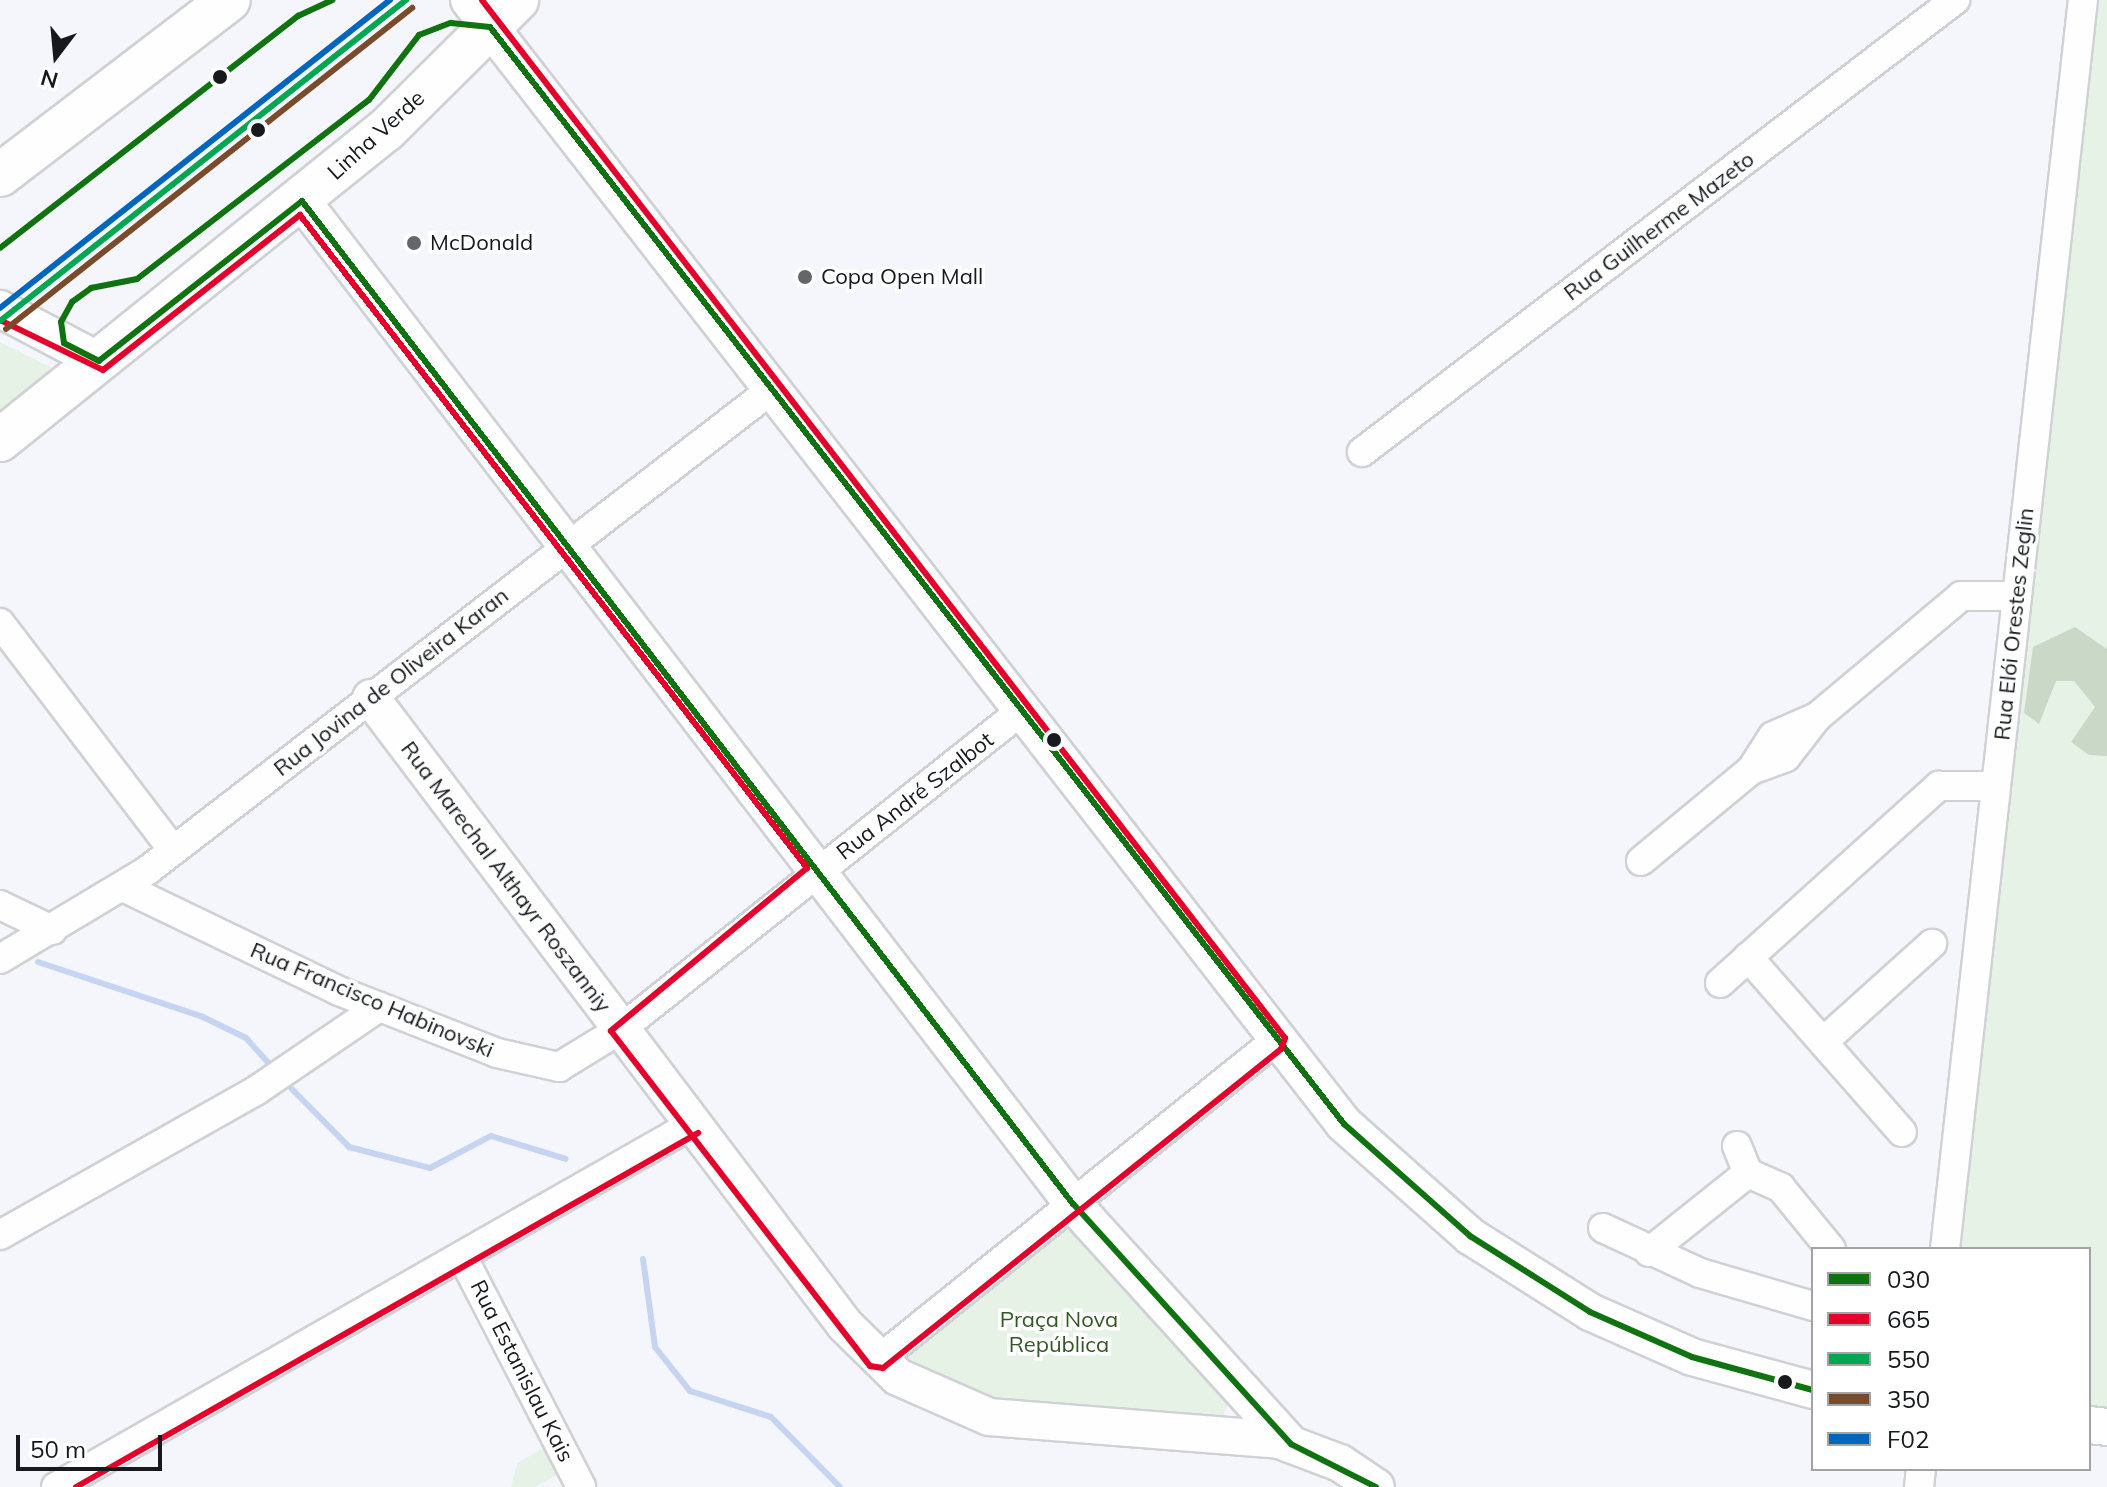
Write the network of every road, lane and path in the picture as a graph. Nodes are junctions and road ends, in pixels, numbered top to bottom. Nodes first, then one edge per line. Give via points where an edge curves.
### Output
1 (229, 0) edge
2 (1955, 0) edge
3 (2083, 0) edge
4 (492, 9) edge
5 (0, 175) edge
6 (302, 201) junction
7 (0, 309) edge
8 (99, 361) junction
9 (771, 390) junction
10 (0, 440) edge
11 (1362, 452) dead end
12 (569, 545) junction
13 (2017, 596) junction
14 (0, 623) edge
15 (371, 698) junction
16 (1020, 712) junction
17 (1996, 786) junction
18 (173, 850) junction
19 (1641, 861) dead end
20 (821, 870) junction
21 (123, 887) junction
22 (0, 905) edge
23 (52, 930) junction
24 (1932, 944) dead end
25 (1748, 957) junction
26 (0, 959) edge
27 (1720, 983) dead end
28 (379, 1007) junction
29 (621, 1029) junction
30 (1275, 1041) junction
31 (1823, 1042) junction
32 (693, 1124) junction
33 (1902, 1132) dead end
34 (1737, 1146) dead end
35 (1748, 1173) junction
36 (1073, 1204) junction
37 (1603, 1228) dead end
38 (0, 1235) edge
39 (1829, 1247) edge
40 (1945, 1247) edge
41 (1649, 1252) junction
42 (462, 1256) junction
43 (1811, 1305) edge
44 (878, 1360) junction
45 (1811, 1389) edge
46 (1291, 1444) junction
47 (56, 1487) edge
48 (581, 1487) edge
49 (1376, 1487) edge

1 - 5 highway
2 - 11 street, Rua Guilherme Mazeto
3 - 13 street, Rua Elói Orestes Zeglin
4 - 6 highway, Linha Verde
4 - 9 main road
6 - 8 highway, Linha Verde
6 - 12 main road
7 - 8 main road
8 - 10 highway, Linha Verde
9 - 12 street, Rua Jovina de Oliveira Karan
9 - 16 main road
12 - 15 street, Rua Jovina de Oliveira Karan
12 - 20 main road
13 - 17 street, Rua Elói Orestes Zeglin
13 - 19 street via 1967,593 1817,717 1786,757 1751,770
14 - 18 street
15 - 18 street, Rua Jovina de Oliveira Karan
15 - 29 main road, Rua Marechal Althayr Roszanniy
16 - 20 street, Rua André Szalbot
16 - 30 main road
17 - 25 street via 1939,786
17 - 40 street, Rua Elói Orestes Zeglin
18 - 21 street, Rua Jovina de Oliveira Karan
20 - 29 street, Rua André Szalbot
20 - 36 main road
21 - 23 street, Rua Jovina de Oliveira Karan
21 - 28 street, Rua Francisco Habinovski
22 - 23 street
23 - 26 street, Rua Jovina de Oliveira Karan
24 - 31 street
25 - 27 street
25 - 31 street
28 - 29 street, Rua Francisco Habinovski via 543,1066 571,1064
28 - 38 street via 257,1090
29 - 32 main road, Rua Marechal Althayr Roszanniy
30 - 36 street
30 - 45 main road via 1375,1156 1501,1259 1634,1333
31 - 33 street
32 - 42 street
32 - 44 main road, Rua Marechal Althayr Roszanniy
34 - 35 street
35 - 39 street via 1781,1188
35 - 41 street
36 - 44 street
36 - 46 main road
37 - 41 street
41 - 43 street
42 - 47 street
42 - 48 street, Rua Estanislau Kais
44 - 46 main road, Rua Marechal Althayr Roszanniy via 925,1395 989,1417
46 - 49 main road, Rua Marechal Althayr Roszanniy

